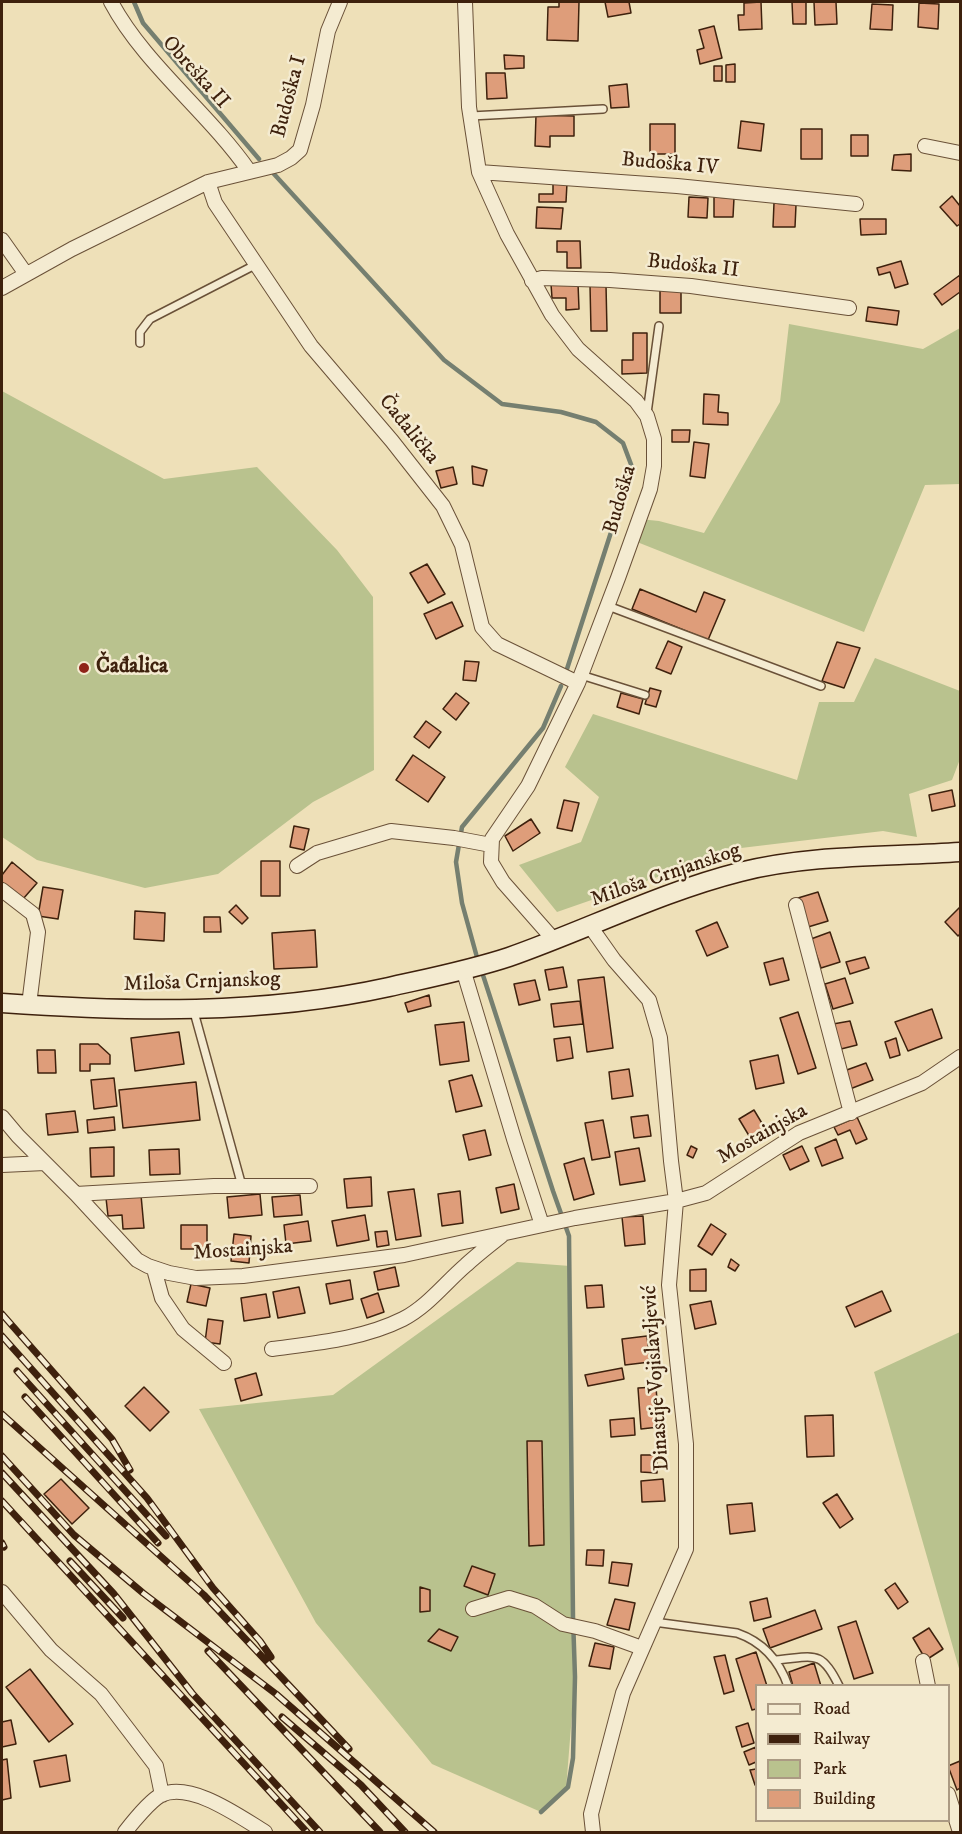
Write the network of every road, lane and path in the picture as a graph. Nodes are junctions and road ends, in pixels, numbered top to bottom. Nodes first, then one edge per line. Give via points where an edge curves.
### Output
1 (111, 2) edge
2 (340, 2) edge
3 (465, 2) edge
4 (603, 109) dead end
5 (471, 116) junction
6 (925, 146) dead end
7 (960, 153) edge
8 (249, 171) junction
9 (479, 172) junction
10 (208, 182) junction
11 (856, 204) dead end
12 (2, 240) edge
13 (255, 265) junction
14 (26, 274) junction
15 (532, 281) junction
16 (2, 288) edge
17 (849, 308) dead end
18 (659, 326) dead end
19 (140, 343) dead end
20 (647, 416) junction
21 (608, 606) junction
22 (579, 679) junction
23 (821, 686) dead end
24 (645, 694) dead end
25 (491, 845) junction
26 (960, 852) edge
27 (297, 866) dead end
28 (2, 890) edge
29 (796, 905) dead end
30 (590, 926) junction
31 (554, 940) junction
32 (468, 968) junction
33 (2, 1003) edge
34 (28, 1005) junction
35 (193, 1009) junction
36 (960, 1057) edge
37 (851, 1113) junction
38 (2, 1117) edge
39 (45, 1163) junction
40 (2, 1165) edge
41 (242, 1186) junction
42 (310, 1186) dead end
43 (76, 1194) junction
44 (676, 1201) junction
45 (545, 1225) junction
46 (504, 1234) junction
47 (154, 1269) junction
48 (272, 1349) dead end
49 (224, 1363) dead end
50 (2, 1592) edge
51 (473, 1609) dead end
52 (654, 1622) junction
53 (642, 1648) junction
54 (776, 1660) junction
55 (924, 1661) dead end
56 (787, 1684) edge
57 (838, 1684) edge
58 (928, 1684) edge
59 (162, 1795) junction
60 (950, 1800) edge
61 (960, 1832) edge
62 (125, 1833) edge
63 (265, 1833) edge
64 (593, 1833) edge

1 - 8 street, Obreška II via 124,25 231,144
2 - 8 street, Budoška I via 328,31 300,150 278,165
3 - 5 street, Budoška
4 - 5 lane
5 - 9 street, Budoška
6 - 7 street
8 - 10 street
9 - 11 street, Budoška IV
9 - 15 street, Budoška
10 - 13 street, Čađalička via 215,203
10 - 14 street
12 - 14 street
13 - 19 lane via 150,319 140,332
13 - 22 street, Čađalička via 311,346 443,506 462,544 482,627 497,644
14 - 16 street
15 - 17 street, Budoška II via 610,280 691,286
15 - 20 street, Budoška via 578,349 636,401
18 - 20 lane
20 - 21 street, Budoška via 654,439 652,477
21 - 22 street, Budoška
21 - 23 lane
22 - 24 lane
22 - 25 street, Budoška via 528,786
25 - 27 street via 391,831 317,853
25 - 31 street via 491,862 503,882
26 - 30 main road, Miloša Crnjanskog via 810,861 755,869 705,883
28 - 34 street via 33,914 38,932
29 - 37 street
30 - 31 main road, Miloša Crnjanskog
30 - 44 street, Dinastije Vojislavljević via 649,1000 660,1038
31 - 32 main road, Miloša Crnjanskog
32 - 35 main road, Miloša Crnjanskog via 340,996
32 - 45 street via 514,1139
33 - 34 main road, Miloša Crnjanskog
34 - 35 main road, Miloša Crnjanskog
35 - 41 lane
36 - 37 street, Mostainjska via 922,1083
37 - 44 street, Mostainjska via 800,1133 706,1193
38 - 39 street, Mostainjska
39 - 40 street
39 - 43 street, Mostainjska
41 - 42 street
41 - 43 street
43 - 47 street, Mostainjska via 137,1260
44 - 45 street, Mostainjska
44 - 52 street, Dinastije Vojislavljević via 669,1285 686,1444 686,1549
45 - 46 street, Mostainjska
46 - 47 street, Mostainjska via 405,1255 243,1276 196,1278
46 - 48 street via 404,1318 333,1340
47 - 49 street via 162,1298 183,1329
50 - 59 street via 51,1650 102,1694 156,1766
51 - 53 street via 509,1598 535,1606 563,1624
52 - 53 street, Dinastije Vojislavljević
52 - 54 lane via 737,1634 754,1641
53 - 64 street, Dinastije Vojislavljević via 623,1692 591,1814
54 - 56 lane
54 - 57 lane via 818,1658 830,1666
55 - 58 street
59 - 62 street
59 - 63 street via 186,1792 217,1803
60 - 61 street

